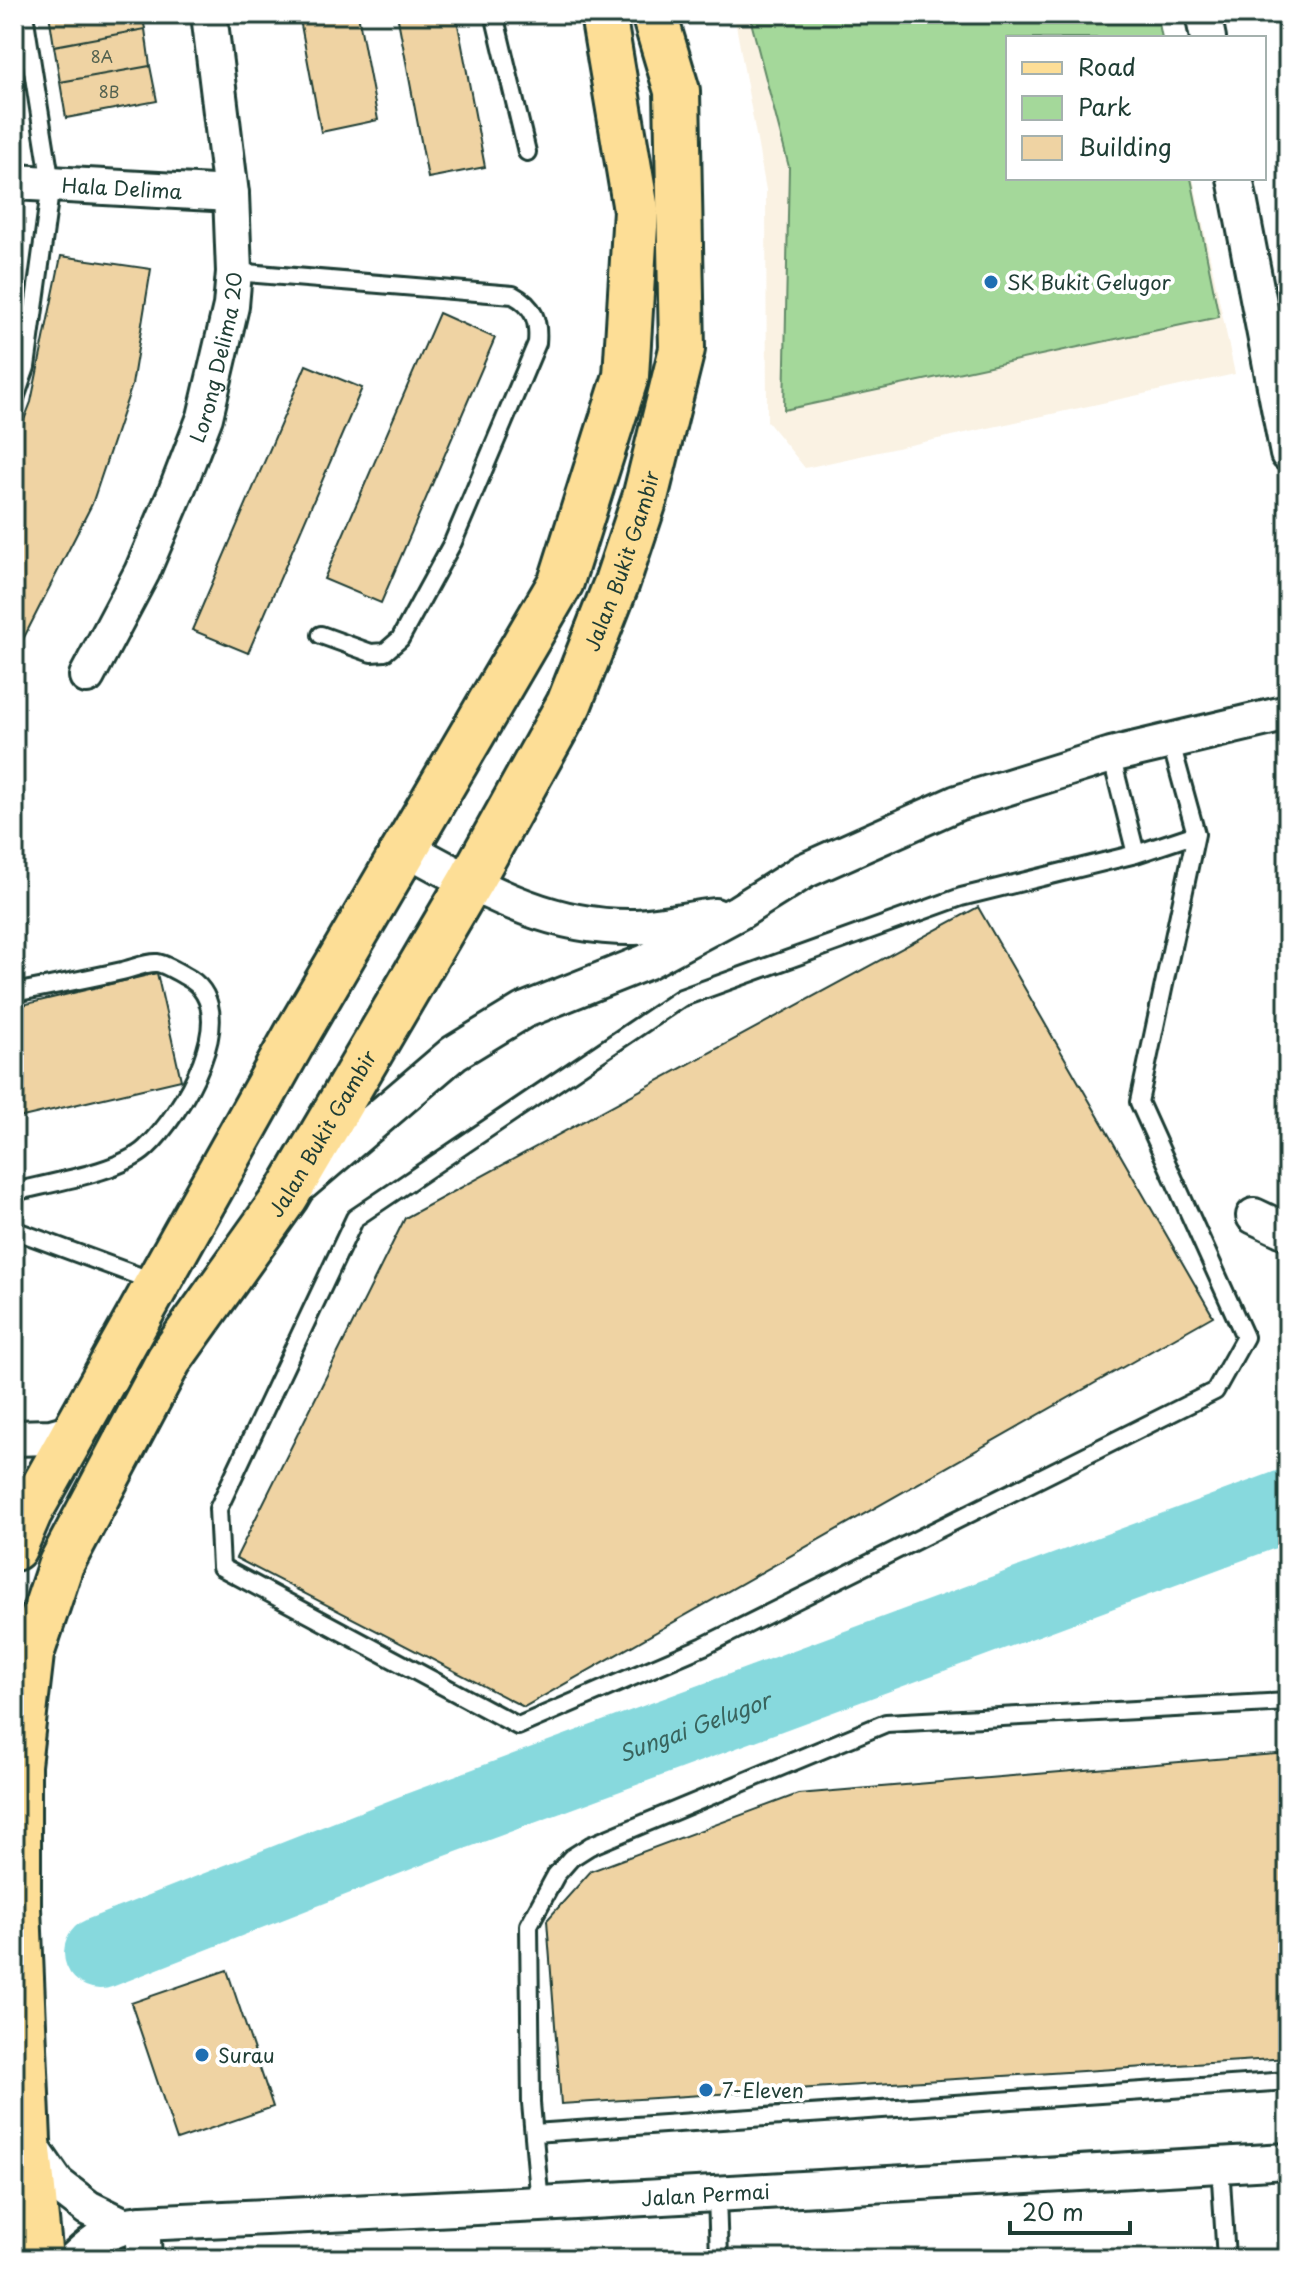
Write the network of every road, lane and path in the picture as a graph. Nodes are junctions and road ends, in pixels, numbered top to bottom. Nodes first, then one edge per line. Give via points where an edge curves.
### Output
1 (24, 14) edge
2 (209, 14) edge
3 (494, 14) edge
4 (603, 14) edge
5 (654, 14) edge
6 (1203, 14) edge
7 (1208, 36) edge
8 (527, 152) dead end
9 (1235, 180) edge
10 (14, 182) edge
11 (51, 184) junction
12 (231, 194) junction
13 (234, 272) junction
14 (14, 401) edge
15 (1288, 454) edge
16 (321, 635) dead end
17 (87, 676) dead end
18 (1288, 713) edge
19 (1171, 743) junction
20 (1111, 755) junction
21 (1196, 834) junction
22 (404, 847) junction
23 (1136, 854) junction
24 (470, 882) junction
25 (739, 912) junction
26 (14, 993) edge
27 (14, 1192) edge
28 (286, 1196) junction
29 (1254, 1216) dead end
30 (14, 1230) edge
31 (1288, 1232) edge
32 (157, 1283) junction
33 (76, 1430) junction
34 (14, 1438) edge
35 (19, 1515) edge
36 (1288, 1702) edge
37 (1288, 2081) edge
38 (534, 2133) junction
39 (28, 2141) junction
40 (1288, 2161) edge
41 (1220, 2164) junction
42 (717, 2194) junction
43 (540, 2204) junction
44 (133, 2224) junction
45 (40, 2259) edge
46 (75, 2259) edge
47 (144, 2259) edge
48 (719, 2259) edge
49 (1226, 2259) edge

1 - 11 lane
2 - 12 street, Lorong Delima 20
3 - 8 lane
4 - 22 main road via 636,210 626,376 561,582
5 - 24 main road, Jalan Bukit Gambir via 677,91 682,349 645,498 569,704
6 - 7 street
9 - 15 street
10 - 11 street, Hala Delima
11 - 12 street, Hala Delima
11 - 14 lane via 26,367
12 - 13 street, Lorong Delima 20
13 - 16 lane via 513,295 526,302 539,327 537,343 453,542 400,639 385,652 371,653
13 - 17 street, Lorong Delima 20 via 205,417 142,572
18 - 19 street
19 - 20 street
19 - 21 lane
20 - 23 lane
20 - 25 street via 957,803 804,871
21 - 23 lane
21 - 23 lane via 1139,1102 1245,1337 1215,1391 704,1646 518,1726 221,1567 218,1509 355,1218 681,998 961,897
22 - 24 street
22 - 32 main road
24 - 25 street via 527,910 571,921 635,927
24 - 28 main road, Jalan Bukit Gambir
25 - 28 street via 646,962 523,1011 454,1053
26 - 27 lane via 157,963 194,981 210,1015 209,1046 188,1097 146,1148 109,1167
28 - 39 main road, Jalan Bukit Gambir via 169,1360 61,1564 31,1654 18,1765
29 - 31 street
30 - 32 lane
32 - 33 main road
33 - 34 street
33 - 35 main road
36 - 38 lane via 886,1723 590,1846 556,1875 529,1925
37 - 38 lane
38 - 43 lane
39 - 44 street, Jalan Permai via 57,2184 88,2208
39 - 45 main road, Jalan Bukit Gambir
40 - 41 street, Jalan Permai
41 - 42 street, Jalan Permai
41 - 49 lane
42 - 43 street, Jalan Permai
42 - 48 lane
43 - 44 street, Jalan Permai
44 - 46 street, Jalan Permai via 88,2246
44 - 47 street

